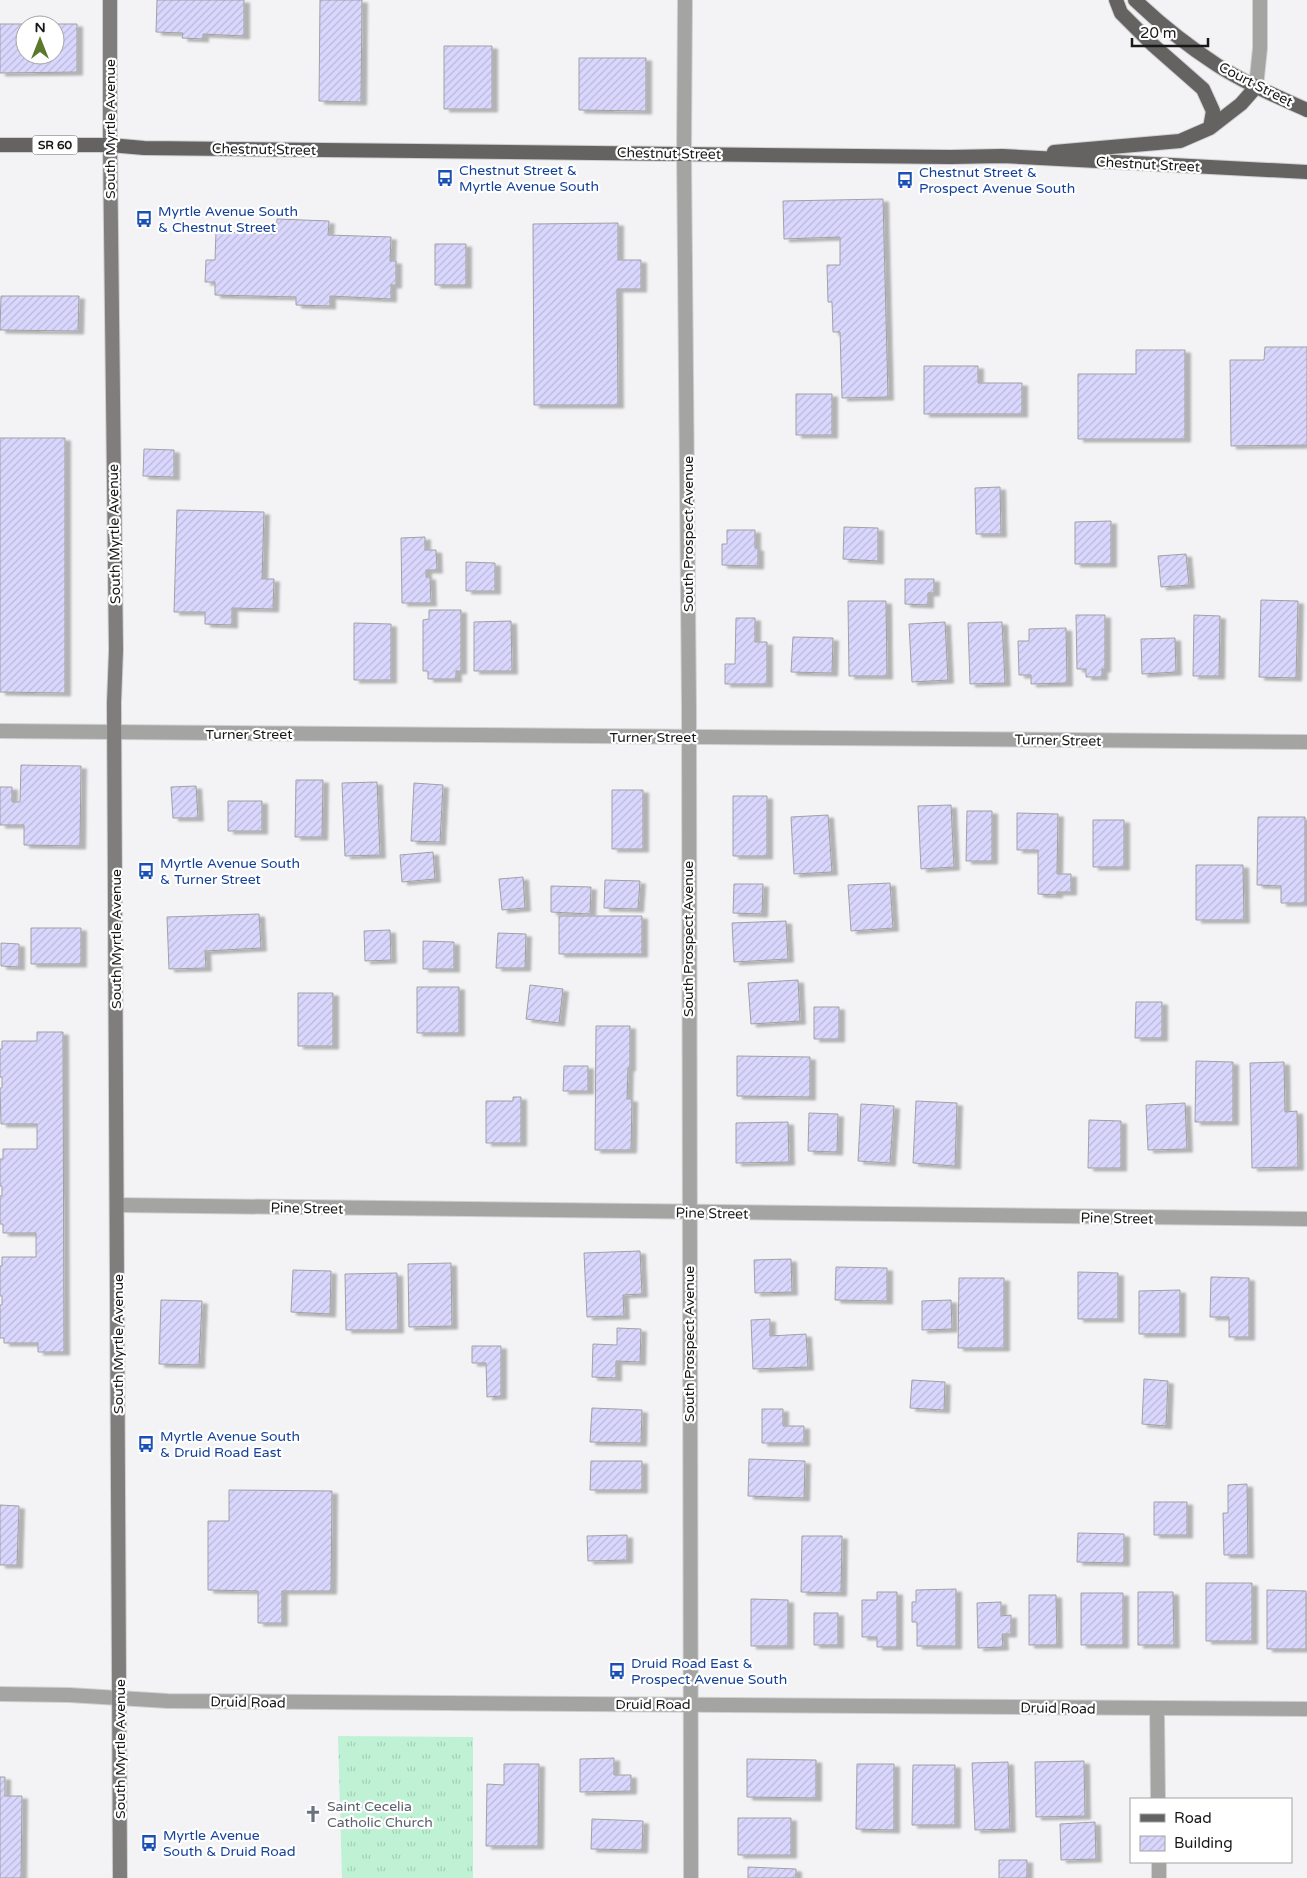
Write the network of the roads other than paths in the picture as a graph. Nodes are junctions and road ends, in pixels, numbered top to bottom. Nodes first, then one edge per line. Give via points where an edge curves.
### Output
1 (110, 0) edge
2 (685, 0) edge
3 (1116, 0) edge
4 (1135, 0) edge
5 (1260, 0) edge
6 (1256, 87) junction
7 (1307, 110) edge
8 (1210, 128) junction
9 (0, 145) edge
10 (110, 145) junction
11 (684, 154) junction
12 (1002, 156) junction
13 (1307, 172) edge
14 (0, 731) edge
15 (115, 733) junction
16 (688, 737) junction
17 (1307, 742) edge
18 (117, 1205) junction
19 (689, 1213) junction
20 (1307, 1220) edge
21 (0, 1694) edge
22 (120, 1698) junction
23 (691, 1704) junction
24 (1157, 1709) junction
25 (1307, 1710) edge
26 (1158, 1798) edge
27 (1158, 1863) edge
28 (120, 1878) edge
29 (691, 1878) edge
30 (1159, 1878) edge

1 - 10 main road, South Myrtle Avenue
2 - 11 street, South Prospect Avenue
3 - 8 main road via 1121,13 1203,89 1212,112
4 - 6 main road, Court Street via 1186,43
5 - 6 street
6 - 7 main road, Court Street
6 - 8 main road via 1241,104
8 - 12 main road via 1180,141
9 - 10 main road, Chestnut Street / SR 60
10 - 11 main road, Chestnut Street
10 - 15 main road, South Myrtle Avenue
11 - 12 main road, Chestnut Street
11 - 16 street, South Prospect Avenue
12 - 13 main road, Chestnut Street
14 - 15 street, Turner Street
15 - 16 street, Turner Street
15 - 18 main road, South Myrtle Avenue
16 - 17 street, Turner Street
16 - 19 street, South Prospect Avenue
18 - 19 street, Pine Street
18 - 22 main road, South Myrtle Avenue
19 - 20 street, Pine Street
19 - 23 street, South Prospect Avenue
21 - 22 street, Druid Road
22 - 23 street, Druid Road
22 - 28 main road, South Myrtle Avenue
23 - 24 street, Druid Road
23 - 29 street, South Prospect Avenue
24 - 25 street, Druid Road
24 - 26 street
27 - 30 street

